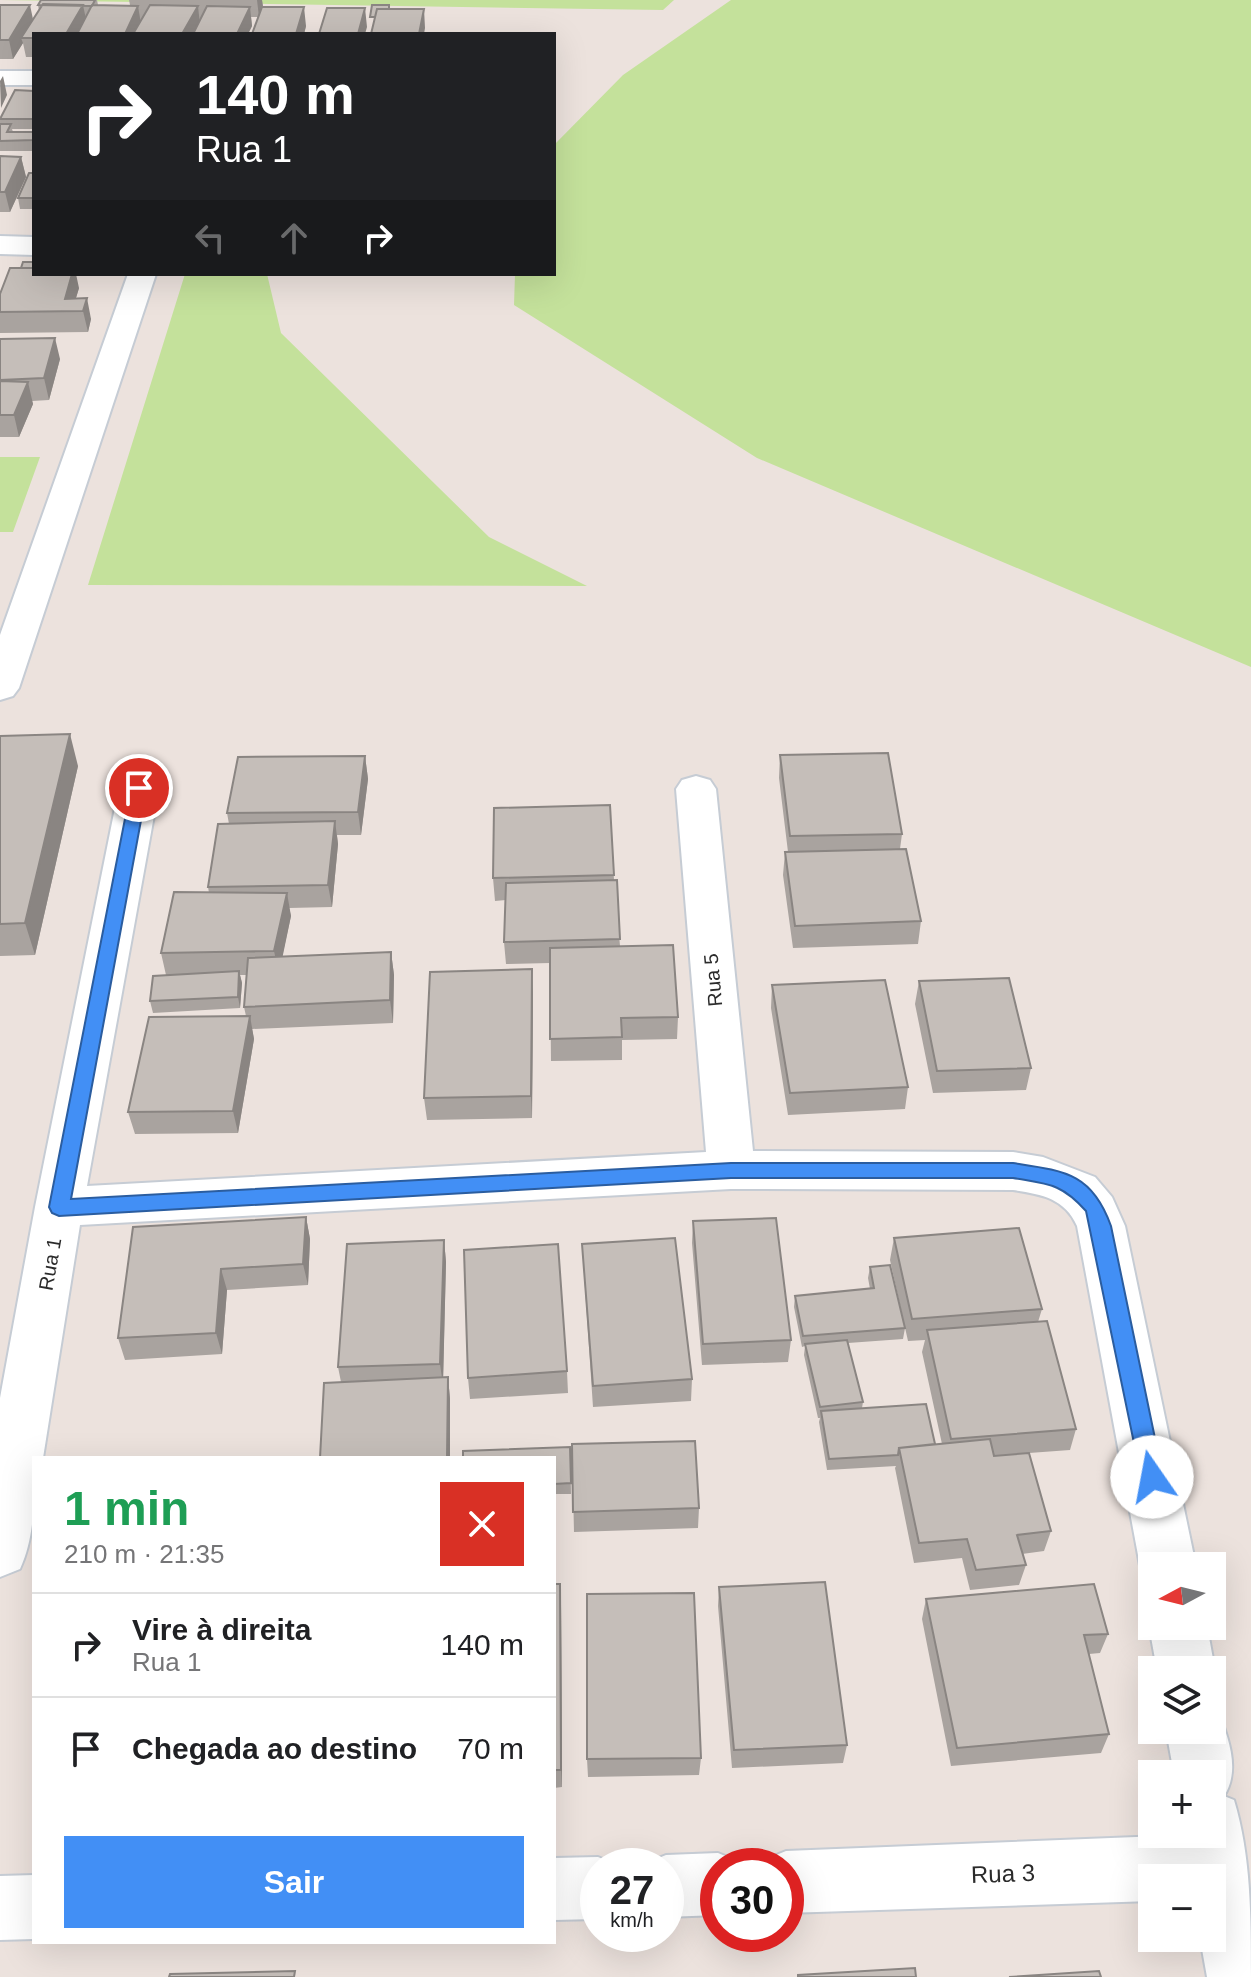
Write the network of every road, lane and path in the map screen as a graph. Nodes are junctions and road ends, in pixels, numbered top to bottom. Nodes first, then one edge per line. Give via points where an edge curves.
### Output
1 (0, 78) edge
2 (32, 78) edge
3 (0, 245) edge
4 (32, 246) edge
5 (141, 276) edge
6 (0, 688) edge
7 (139, 788) dead end
8 (696, 789) dead end
9 (731, 1170) junction
10 (59, 1207) junction
11 (0, 1551) edge
12 (1165, 1552) edge
13 (1181, 1848) edge
14 (1217, 1848) edge
15 (804, 1880) edge
16 (580, 1888) edge
17 (556, 1889) edge
18 (32, 1907) edge
19 (0, 1908) edge
20 (1239, 1977) edge

1 - 2 street
3 - 4 street
5 - 6 street
7 - 10 street, Rua 1
8 - 9 street, Rua 5
9 - 10 street
9 - 12 street via 1013,1171 1075,1185 1094,1207 1101,1226
10 - 11 street, Rua 1
13 - 15 street, Rua 3
14 - 20 street
16 - 17 street
18 - 19 street

